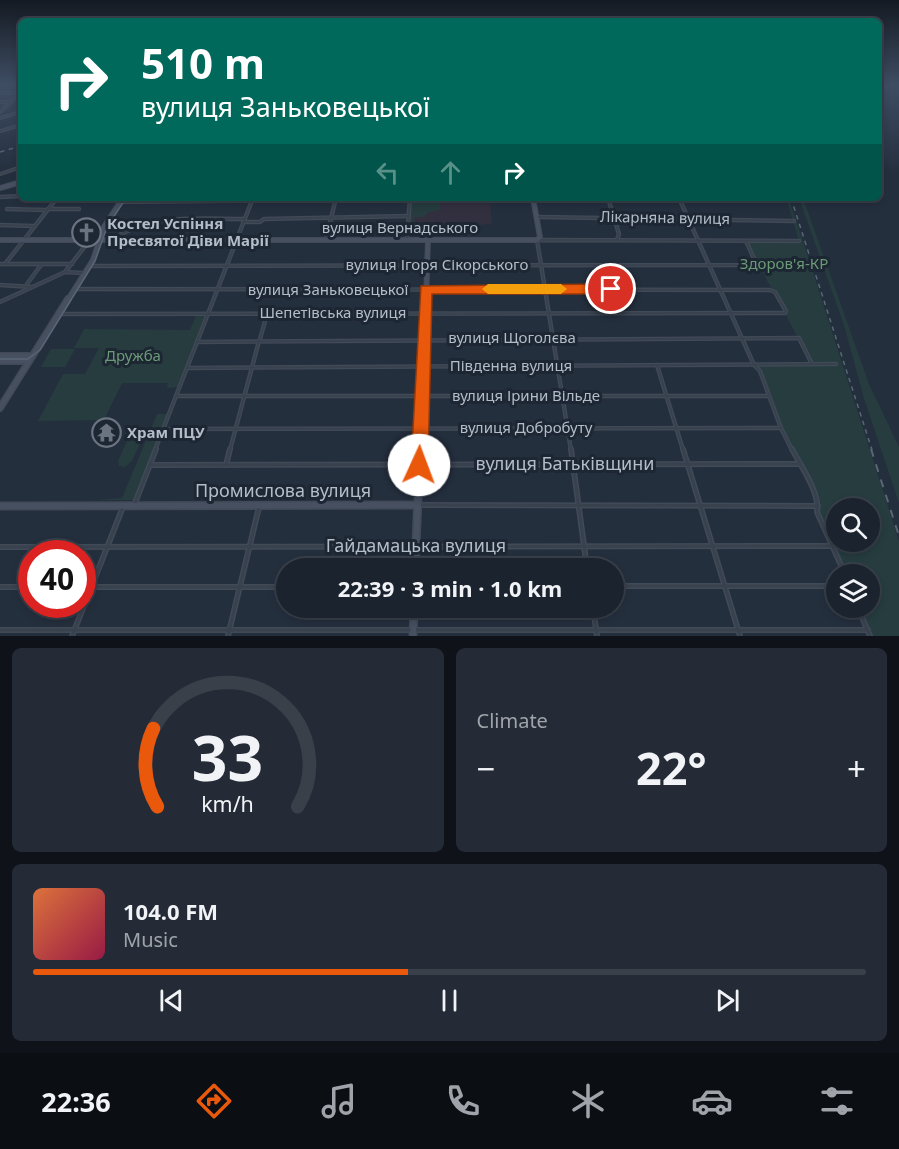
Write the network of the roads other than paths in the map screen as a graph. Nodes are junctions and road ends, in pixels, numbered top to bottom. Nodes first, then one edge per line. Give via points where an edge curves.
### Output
1 (15, 114) edge
2 (0, 118) edge
3 (18, 126) edge
4 (0, 131) edge
5 (18, 169) edge
6 (0, 174) edge
7 (18, 183) edge
8 (2, 189) edge
9 (18, 196) edge
10 (0, 197) edge
11 (55, 201) edge
12 (121, 201) edge
13 (151, 201) edge
14 (204, 201) edge
15 (252, 201) edge
16 (335, 201) edge
17 (410, 201) edge
18 (534, 201) edge
19 (609, 201) edge
20 (680, 201) edge
21 (180, 202) joint
22 (7, 209) dead end
23 (79, 209) dead end
24 (48, 210) junction
25 (409, 216) junction
26 (614, 217) junction
27 (331, 218) junction
28 (537, 218) junction
29 (689, 218) junction
30 (244, 221) junction
31 (794, 221) dead end
32 (0, 225) edge
33 (34, 226) junction
34 (0, 240) edge
35 (23, 240) junction
36 (90, 240) junction
37 (99, 240) junction
38 (111, 240) junction
39 (326, 240) junction
40 (407, 240) junction
41 (428, 240) junction
42 (537, 240) junction
43 (617, 240) junction
44 (698, 240) junction
45 (235, 241) junction
46 (746, 241) junction
47 (800, 241) dead end
48 (0, 264) edge
49 (4, 264) junction
50 (72, 264) junction
51 (41, 265) junction
52 (541, 265) junction
53 (710, 265) junction
54 (89, 266) junction
55 (427, 266) junction
56 (225, 267) junction
57 (65, 272) junction
58 (85, 272) junction
59 (0, 285) edge
60 (27, 285) junction
61 (32, 287) junction
62 (75, 289) junction
63 (545, 289) junction
64 (216, 290) junction
65 (426, 290) junction
66 (721, 290) junction
67 (0, 302) edge
68 (786, 311) joint
69 (425, 313) junction
70 (549, 313) junction
71 (731, 313) junction
72 (59, 314) junction
73 (207, 314) junction
74 (267, 314) junction
75 (742, 336) junction
76 (424, 338) junction
77 (552, 338) junction
78 (260, 340) junction
79 (196, 342) junction
80 (0, 356) edge
81 (30, 359) junction
82 (0, 361) edge
83 (754, 364) junction
84 (813, 364) junction
85 (836, 364) dead end
86 (657, 365) junction
87 (423, 366) junction
88 (557, 366) junction
89 (253, 367) junction
90 (187, 368) junction
91 (176, 396) junction
92 (245, 396) junction
93 (422, 396) junction
94 (562, 396) junction
95 (667, 396) junction
96 (769, 396) junction
97 (0, 408) edge
98 (568, 428) junction
99 (677, 428) junction
100 (781, 428) junction
101 (163, 429) junction
102 (236, 429) junction
103 (421, 429) junction
104 (573, 464) junction
105 (689, 464) junction
106 (800, 464) junction
107 (150, 465) junction
108 (226, 465) junction
109 (419, 465) junction
110 (418, 505) junction
111 (578, 505) junction
112 (0, 506) edge
113 (260, 506) junction
114 (702, 506) junction
115 (818, 506) junction
116 (123, 507) junction
117 (134, 507) junction
118 (826, 532) edge
119 (416, 546) junction
120 (584, 546) junction
121 (714, 546) junction
122 (826, 546) edge
123 (0, 547) edge
124 (108, 547) junction
125 (250, 547) junction
126 (415, 558) edge
127 (586, 558) edge
128 (96, 577) edge
129 (624, 586) edge
130 (726, 586) junction
131 (826, 586) edge
132 (0, 587) edge
133 (18, 587) edge
134 (96, 587) edge
135 (240, 587) junction
136 (276, 587) edge
137 (80, 618) edge
138 (414, 618) edge
139 (594, 618) edge
140 (863, 618) edge
141 (0, 630) edge
142 (75, 630) junction
143 (230, 630) junction
144 (596, 630) junction
145 (739, 630) junction
146 (868, 630) junction
147 (413, 633) edge
148 (72, 636) edge
149 (228, 636) edge
150 (597, 636) edge
151 (740, 636) edge
152 (870, 636) edge

1 - 2 street
3 - 4 street
5 - 6 street
7 - 8 street
9 - 10 street
11 - 24 street
12 - 37 street
13 - 21 street
14 - 21 street
15 - 30 street
16 - 27 street
17 - 25 street
18 - 28 street
19 - 26 street
20 - 29 street
22 - 24 street
23 - 24 street
24 - 33 street
25 - 27 street
25 - 40 street
26 - 28 street, Лікарняна вулиця
26 - 29 street, Лікарняна вулиця
26 - 43 street
27 - 30 street
27 - 39 street
28 - 42 street
29 - 31 street, Лікарняна вулиця
29 - 44 street
30 - 38 street via 152,221 121,232
30 - 45 street
32 - 33 street
33 - 35 street
34 - 35 street, вулиця Вернадського
35 - 36 street, вулиця Вернадського
35 - 49 street
36 - 37 street, вулиця Вернадського
36 - 50 street
37 - 38 street, вулиця Вернадського
37 - 54 street
38 - 45 street, вулиця Вернадського
39 - 40 street, вулиця Вернадського
39 - 45 street, вулиця Вернадського
40 - 41 street, вулиця Вернадського
41 - 42 street, вулиця Вернадського
41 - 55 street
42 - 43 street, вулиця Вернадського
42 - 52 street
43 - 44 street, вулиця Вернадського
44 - 46 street, вулиця Вернадського
44 - 53 street
45 - 56 street
46 - 47 street, вулиця Вернадського
46 - 53 street, вулиця Ігоря Сікорського via 758,265
48 - 49 street
49 - 51 street
50 - 51 street
50 - 57 street
51 - 60 street
52 - 53 street, вулиця Ігоря Сікорського
52 - 55 street, вулиця Ігоря Сікорського
52 - 63 street
53 - 66 street
54 - 56 street, вулиця Ігоря Сікорського
54 - 58 street
55 - 56 street, вулиця Ігоря Сікорського
55 - 65 street
56 - 64 street
57 - 58 street
57 - 61 street
58 - 62 street
59 - 60 street
60 - 61 street
61 - 67 street
62 - 64 street, вулиця Заньковецької
62 - 72 street
63 - 65 street, вулиця Заньковецької
63 - 66 street, вулиця Заньковецької
63 - 70 street
64 - 65 street, вулиця Заньковецької
64 - 73 street
65 - 69 street
66 - 68 street, вулиця Заньковецької via 773,290
66 - 71 street
68 - 71 street, Шепетівська вулиця
69 - 70 street, Шепетівська вулиця
69 - 74 street, Шепетівська вулиця
69 - 76 street
70 - 71 street, Шепетівська вулиця
70 - 77 street
71 - 75 street
72 - 73 street, Шепетівська вулиця
72 - 81 street
73 - 74 street, Шепетівська вулиця
73 - 79 street
74 - 78 street
75 - 77 street, вулиця Щоголєва
75 - 83 street
75 - 84 street, вулиця Щоголєва via 800,338
76 - 77 street, вулиця Щоголєва
76 - 78 street, вулиця Щоголєва
76 - 87 street
77 - 88 street
78 - 79 street, вулиця Щоголєва
78 - 89 street
79 - 90 street
80 - 81 street
81 - 82 street
81 - 97 street
83 - 84 street, Південна вулиця
83 - 86 street, Південна вулиця
83 - 96 street
84 - 85 street, Південна вулиця
86 - 88 street, Південна вулиця
86 - 95 street
87 - 88 street, Південна вулиця
87 - 89 street, Південна вулиця
87 - 93 street
88 - 94 street
89 - 90 street, Південна вулиця
89 - 92 street
90 - 91 street
91 - 92 street, вулиця Ірини Вільде
91 - 101 street
92 - 93 street, вулиця Ірини Вільде
92 - 102 street
93 - 94 street, вулиця Ірини Вільде
93 - 103 street
94 - 95 street, вулиця Ірини Вільде
94 - 98 street
95 - 96 street, вулиця Ірини Вільде
95 - 99 street
96 - 100 street
98 - 99 street, вулиця Добробуту
98 - 103 street, вулиця Добробуту
98 - 104 street
99 - 100 street, вулиця Добробуту
99 - 105 street
100 - 106 street
101 - 102 street, вулиця Добробуту
101 - 107 street
102 - 103 street, вулиця Добробуту
102 - 108 street
103 - 109 street
104 - 105 street, вулиця Батьківщини
104 - 109 street, вулиця Батьківщини
104 - 111 street
105 - 106 street, вулиця Батьківщини
105 - 114 street
106 - 115 street
107 - 108 street, вулиця Батьківщини
107 - 117 street
108 - 109 street, вулиця Батьківщини
109 - 110 street
110 - 111 street, Промислова вулиця
110 - 113 street, Промислова вулиця
110 - 119 street
111 - 114 street, Промислова вулиця
111 - 120 street
112 - 116 street, Промислова вулиця
113 - 117 street, Промислова вулиця
113 - 125 street
114 - 115 street, Промислова вулиця
114 - 121 street
115 - 118 street
116 - 117 street, Промислова вулиця
116 - 124 street
119 - 120 street, Гайдамацька вулиця
119 - 125 street, Гайдамацька вулиця
119 - 126 street
120 - 121 street, Гайдамацька вулиця
120 - 127 street
121 - 122 street, Гайдамацька вулиця
121 - 130 street
123 - 124 street, Гайдамацька вулиця
124 - 125 street, Гайдамацька вулиця
124 - 128 street
125 - 135 street
129 - 130 street
130 - 131 street
130 - 145 street
132 - 133 street
134 - 135 street
135 - 136 street
135 - 143 street
137 - 142 street
138 - 147 street
139 - 144 street
140 - 146 street
141 - 142 street
142 - 143 street
142 - 148 street
143 - 147 street
143 - 149 street
144 - 145 street
144 - 147 street
144 - 150 street
145 - 146 street
145 - 151 street
146 - 152 street

